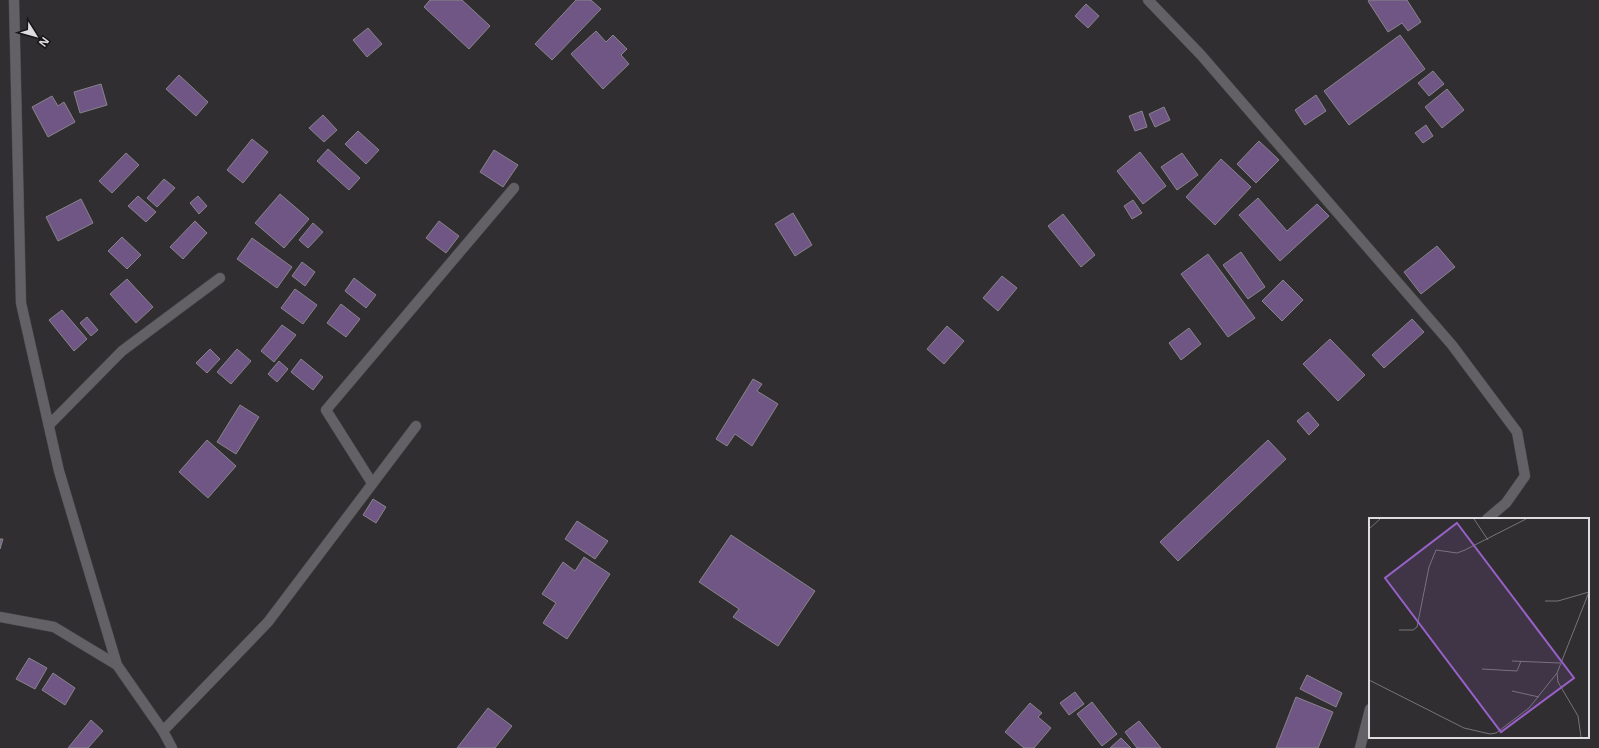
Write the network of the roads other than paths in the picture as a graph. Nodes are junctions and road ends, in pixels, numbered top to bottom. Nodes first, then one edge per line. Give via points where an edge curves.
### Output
1 (1148, 0) edge
2 (13, 2) edge
3 (514, 188) dead end
4 (220, 278) dead end
5 (49, 425) junction
6 (416, 426) dead end
7 (372, 484) junction
8 (1488, 518) edge
9 (0, 617) edge
10 (117, 665) junction
11 (1369, 713) edge
12 (163, 731) junction
13 (172, 748) edge
14 (1360, 748) edge

1 - 8 street via 1201,55 1452,345 1517,432 1525,476 1506,503
2 - 5 street via 21,303
3 - 7 street via 326,410
4 - 5 street via 122,351
5 - 10 street via 59,471
6 - 7 street
7 - 12 street via 268,622
9 - 10 street via 54,627
10 - 12 street
11 - 14 street
12 - 13 street

